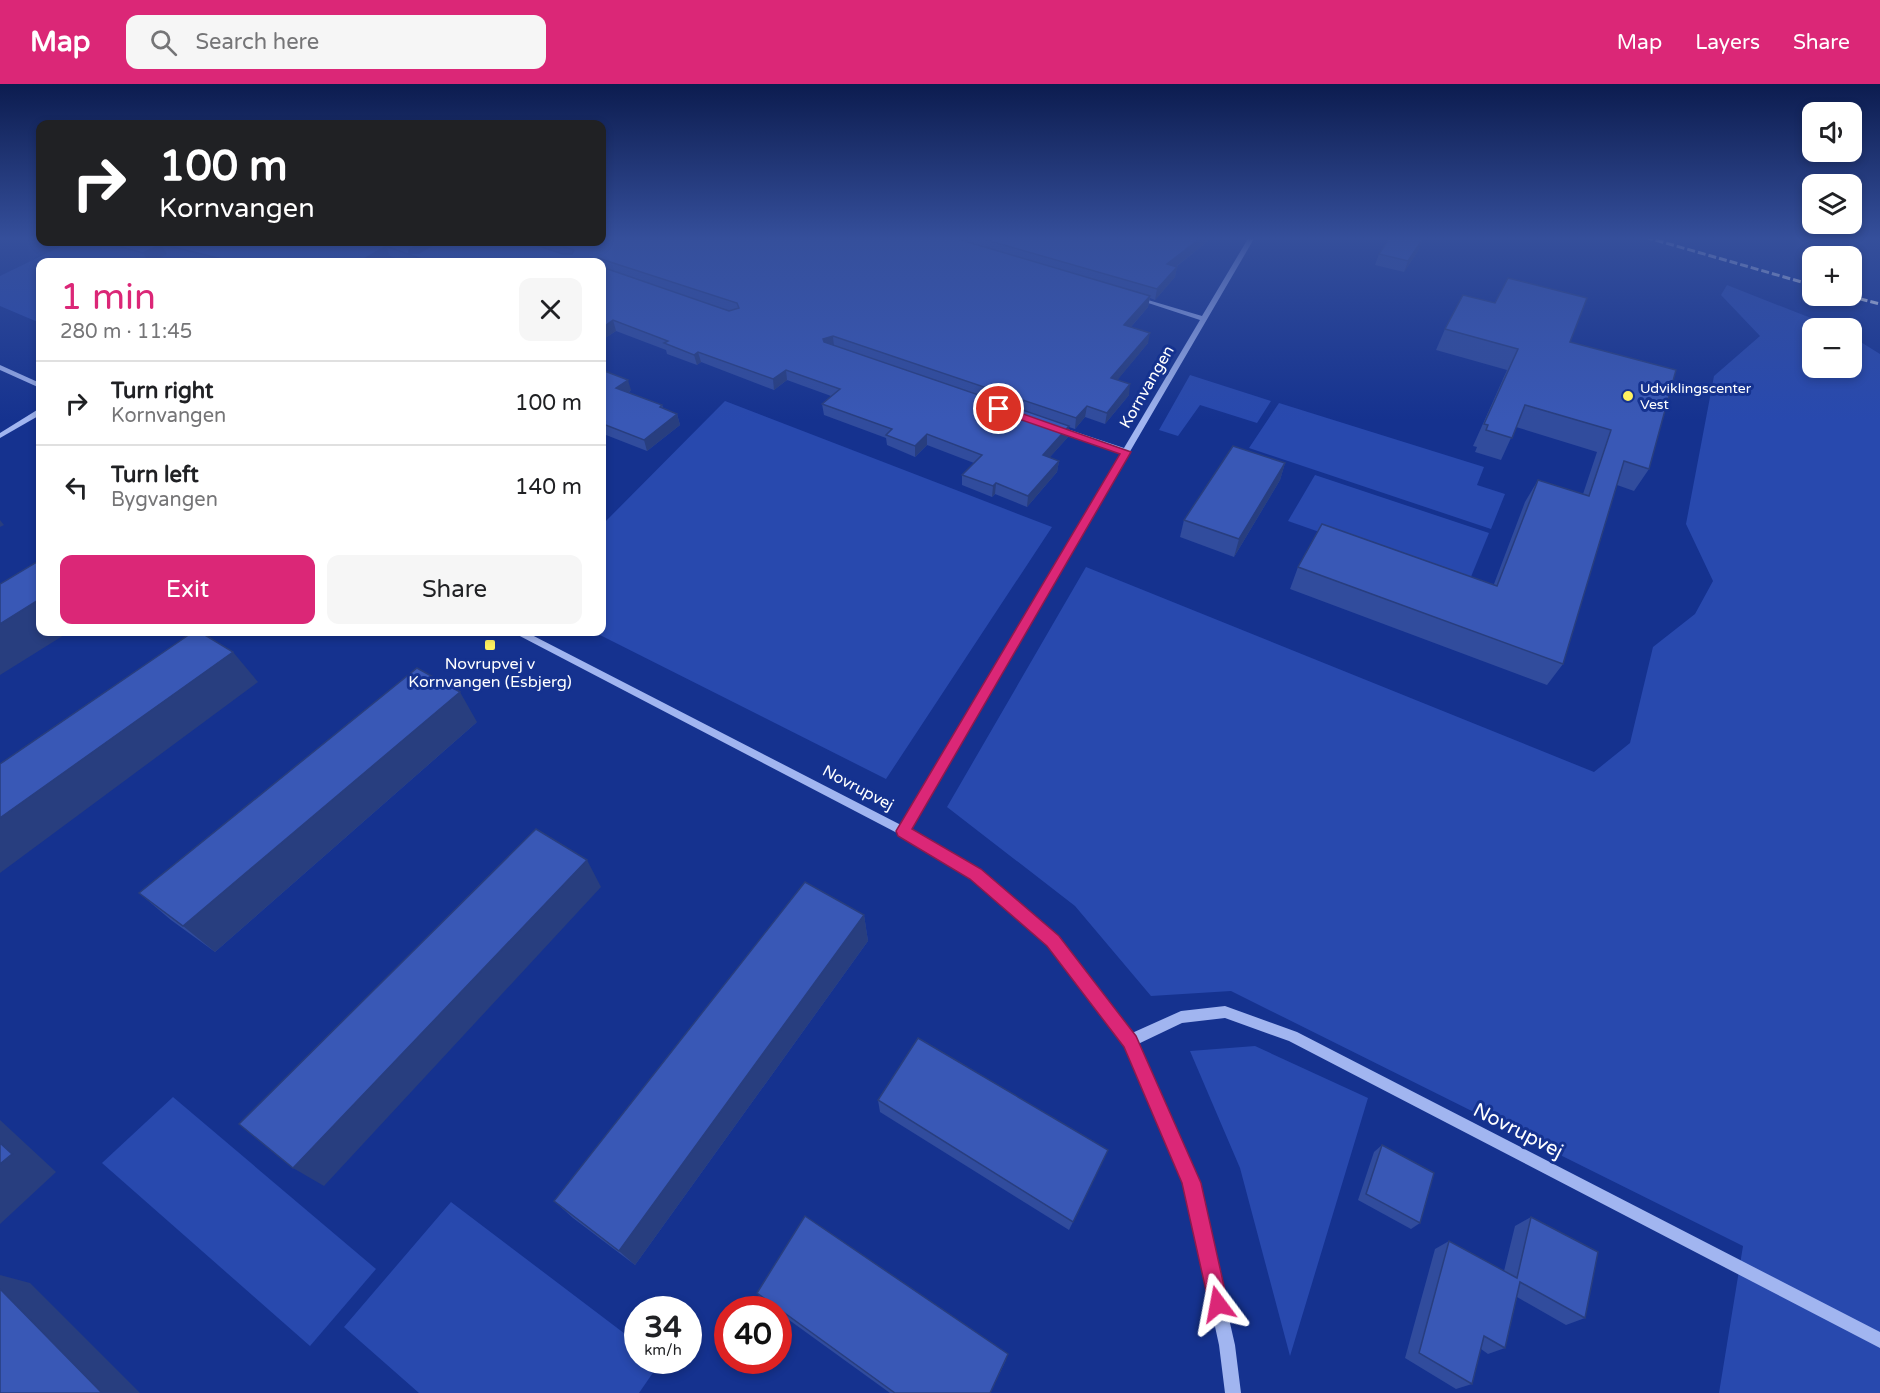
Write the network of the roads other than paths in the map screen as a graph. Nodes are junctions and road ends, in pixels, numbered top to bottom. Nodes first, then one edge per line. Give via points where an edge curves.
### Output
1 (1133, 298) edge
2 (1216, 298) edge
3 (1204, 319) junction
4 (0, 367) edge
5 (36, 384) edge
6 (36, 414) edge
7 (1049, 426) edge
8 (0, 436) edge
9 (1126, 452) junction
10 (527, 636) edge
11 (903, 831) junction
12 (1130, 1041) junction
13 (1880, 1340) edge
14 (1233, 1393) edge

1 - 3 street
2 - 3 street, Kornvangen
3 - 9 street, Kornvangen
4 - 5 street
6 - 8 street
7 - 9 street
9 - 11 street, Kornvangen
10 - 11 street, Novrupvej
11 - 12 street, Novrupvej via 975,874 1053,941
12 - 13 street, Novrupvej via 1180,1017 1225,1012 1292,1036
12 - 14 street, Novrupvej via 1191,1183 1227,1345

